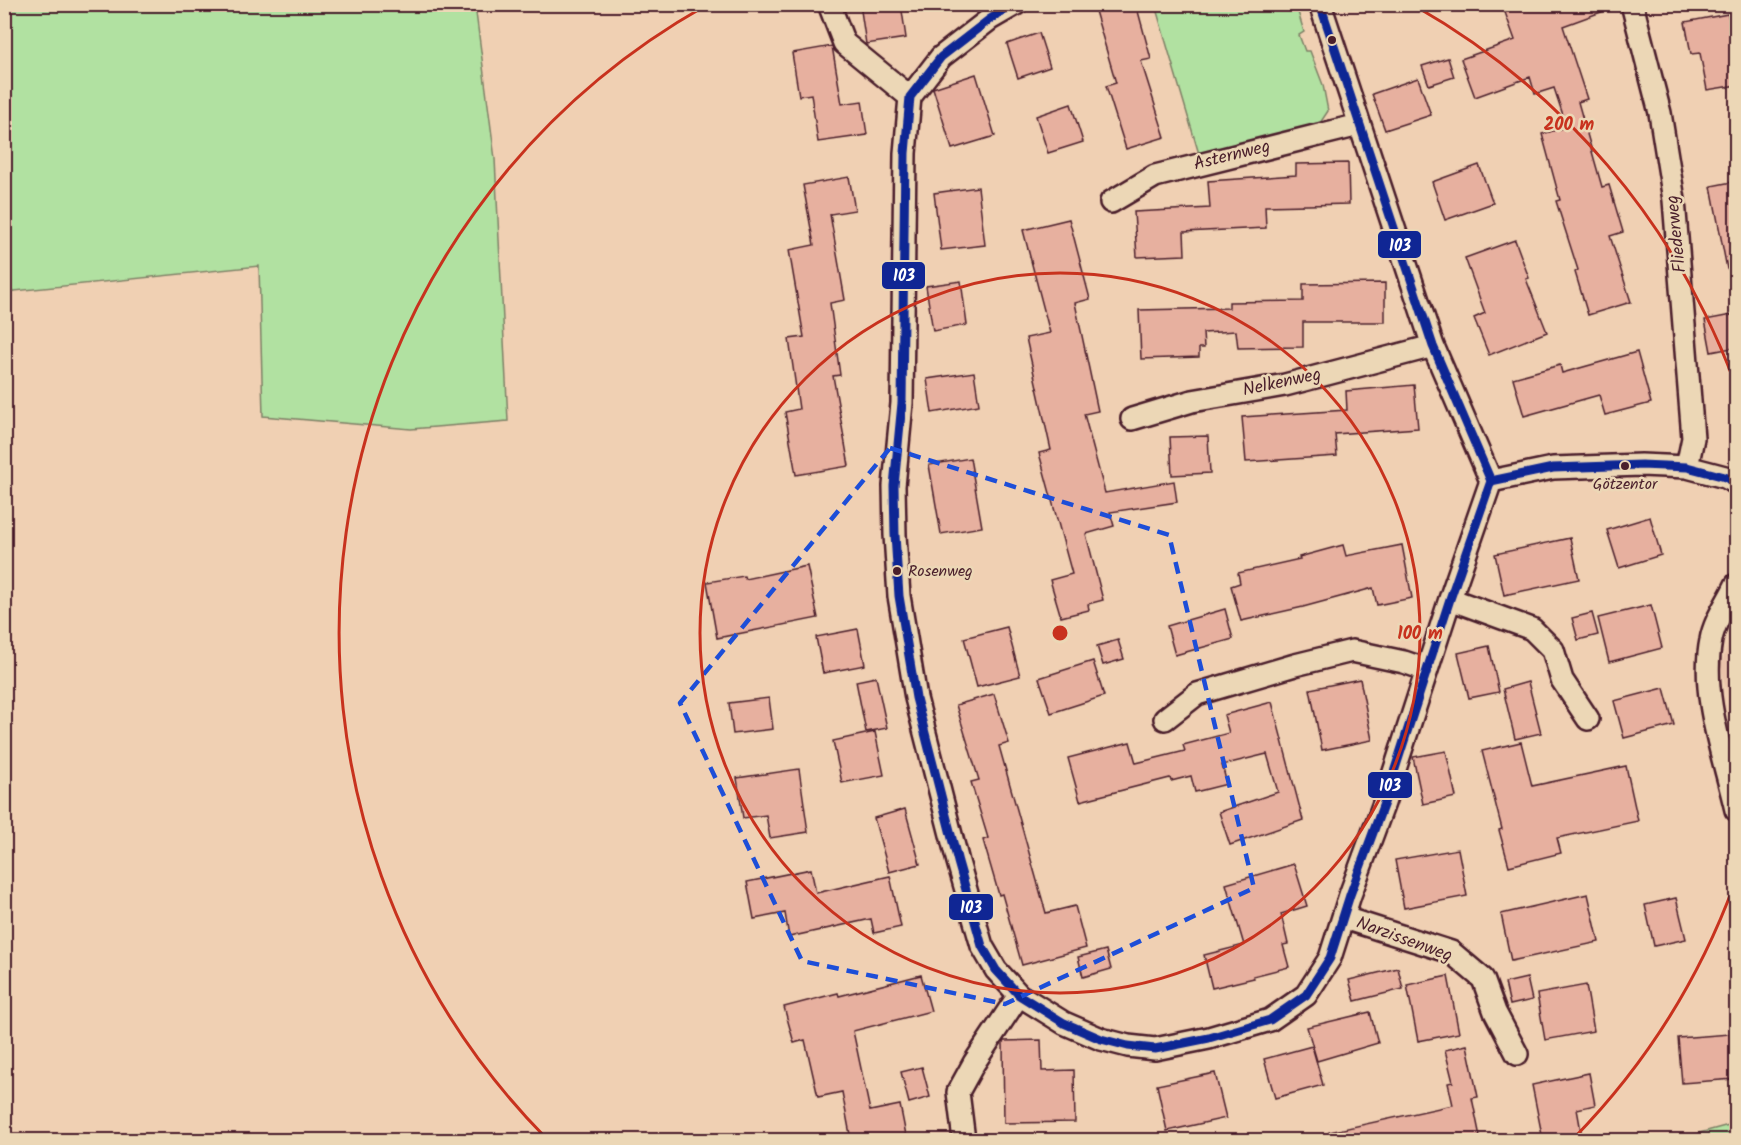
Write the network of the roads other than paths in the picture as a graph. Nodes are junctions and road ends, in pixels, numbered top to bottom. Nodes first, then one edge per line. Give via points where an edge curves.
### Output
1 (829, 4) edge
2 (1016, 4) edge
3 (1320, 4) edge
4 (1632, 4) edge
5 (988, 12) edge
6 (910, 97) junction
7 (1359, 125) junction
8 (1111, 202) dead end
9 (1433, 346) junction
10 (1132, 419) dead end
11 (1687, 467) junction
12 (1491, 481) junction
13 (1737, 483) edge
14 (1737, 585) edge
15 (1450, 599) junction
16 (1426, 670) junction
17 (1165, 719) dead end
18 (1588, 719) dead end
19 (1737, 810) edge
20 (1344, 918) junction
21 (1019, 995) junction
22 (1517, 1054) dead end
23 (964, 1140) edge

1 - 6 street via 844,43
2 - 5 street
3 - 7 street
4 - 11 street, Fliederweg via 1660,113 1674,200 1693,438
5 - 6 street via 941,57
6 - 21 street via 905,153 902,403 894,486 899,596 916,698 982,946 996,970
7 - 8 street, Asternweg via 1155,176
7 - 9 street
9 - 10 street, Nelkenweg via 1285,385 1192,401
9 - 12 street
11 - 12 street via 1553,468
11 - 13 street
12 - 15 street
14 - 19 street via 1711,638 1708,667 1710,705
15 - 16 street
15 - 18 street via 1532,629 1553,651 1562,680
16 - 17 street via 1352,651 1197,694
16 - 20 street
20 - 21 street via 1330,958 1306,995 1270,1020 1209,1038 1155,1049 1128,1046 1064,1023
20 - 22 street, Narzissenweg via 1451,952 1483,979
21 - 23 street via 958,1092

